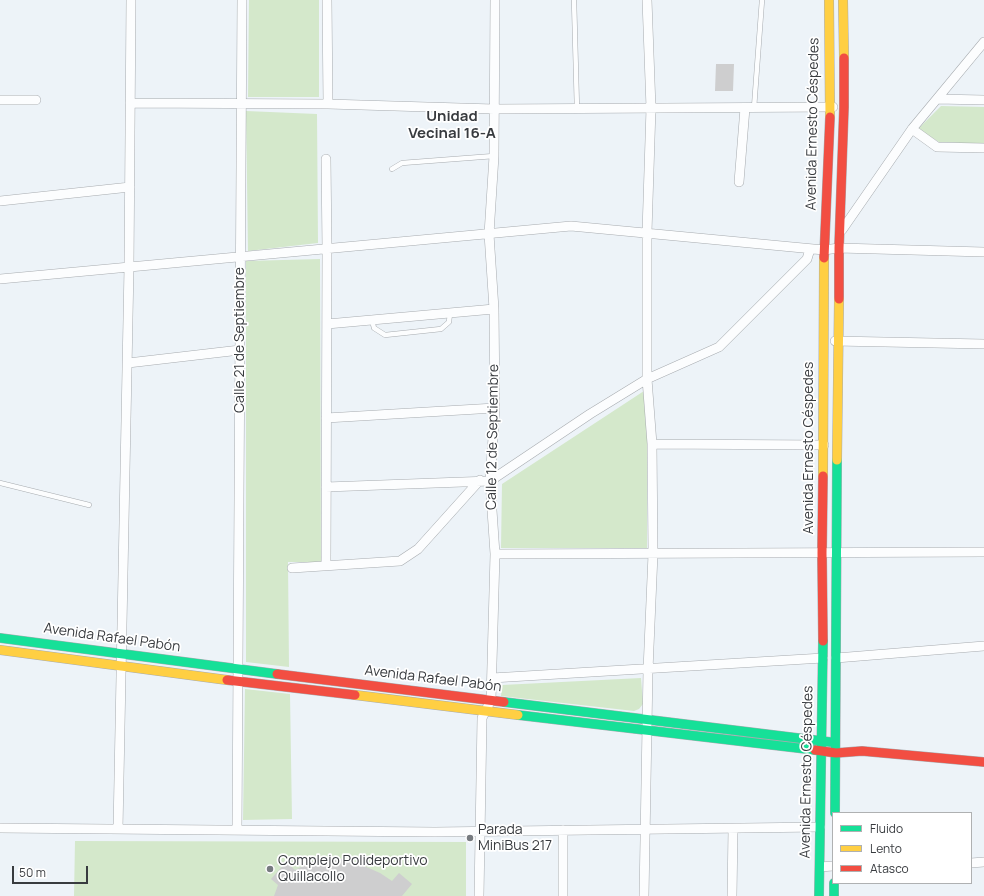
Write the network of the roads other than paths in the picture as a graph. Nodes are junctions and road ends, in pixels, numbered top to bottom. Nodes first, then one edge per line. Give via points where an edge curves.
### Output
1 (131, 0) edge
2 (242, 0) edge
3 (327, 0) edge
4 (495, 0) edge
5 (574, 0) edge
6 (647, 0) edge
7 (762, 0) edge
8 (829, 0) edge
9 (843, 0) edge
10 (984, 42) edge
11 (937, 99) junction
12 (0, 100) edge
13 (36, 100) dead end
14 (984, 100) edge
15 (130, 103) junction
16 (240, 104) junction
17 (328, 104) junction
18 (830, 107) junction
19 (844, 107) junction
20 (577, 108) junction
21 (651, 108) junction
22 (749, 108) junction
23 (494, 109) junction
24 (912, 129) junction
25 (984, 148) edge
26 (494, 156) junction
27 (326, 159) dead end
28 (392, 169) dead end
29 (738, 182) dead end
30 (130, 187) junction
31 (0, 201) edge
32 (647, 232) junction
33 (489, 234) junction
34 (839, 235) junction
35 (839, 248) junction
36 (327, 249) junction
37 (810, 249) junction
38 (824, 250) junction
39 (984, 252) edge
40 (240, 257) junction
41 (130, 267) junction
42 (0, 279) edge
43 (494, 309) junction
44 (450, 313) junction
45 (372, 320) junction
46 (327, 324) junction
47 (838, 341) junction
48 (824, 342) junction
49 (984, 344) edge
50 (240, 350) junction
51 (128, 363) junction
52 (648, 379) junction
53 (495, 408) junction
54 (326, 418) junction
55 (652, 444) junction
56 (824, 445) junction
57 (480, 480) junction
58 (490, 481) junction
59 (0, 483) edge
60 (326, 487) junction
61 (89, 506) dead end
62 (822, 552) junction
63 (838, 552) junction
64 (984, 552) edge
65 (495, 554) junction
66 (653, 554) junction
67 (326, 565) junction
68 (292, 568) dead end
69 (0, 638) edge
70 (984, 646) edge
71 (0, 650) edge
72 (122, 654) junction
73 (823, 658) junction
74 (836, 658) junction
75 (121, 665) junction
76 (238, 669) junction
77 (648, 670) junction
78 (492, 678) junction
79 (237, 681) junction
80 (491, 700) junction
81 (486, 710) junction
82 (647, 719) junction
83 (647, 730) junction
84 (821, 741) junction
85 (836, 743) junction
86 (821, 751) junction
87 (862, 751) junction
88 (836, 753) junction
89 (984, 762) edge
90 (835, 812) edge
91 (820, 827) junction
92 (0, 828) edge
93 (644, 828) junction
94 (732, 829) junction
95 (118, 830) junction
96 (237, 830) junction
97 (480, 830) junction
98 (563, 830) junction
99 (984, 862) edge
100 (972, 863) edge
101 (832, 866) edge
102 (820, 867) junction
103 (834, 884) edge
104 (479, 896) edge
105 (563, 896) edge
106 (644, 896) edge
107 (732, 896) edge
108 (820, 896) edge
109 (834, 896) edge

1 - 15 street
2 - 16 street, Calle 21 de Septiembre
3 - 17 street
4 - 23 street, Calle 12 de Septiembre
5 - 20 lane
6 - 21 street
7 - 22 lane
8 - 18 main road, Avenida Ernesto Céspedes
9 - 19 main road, Avenida Ernesto Céspedes
10 - 11 street
11 - 14 street
11 - 24 street
12 - 13 street
15 - 16 street
15 - 30 street
16 - 17 street
16 - 40 street, Calle 21 de Septiembre
17 - 23 street
18 - 19 street
18 - 22 street
18 - 38 main road, Avenida Ernesto Céspedes
19 - 34 main road, Avenida Ernesto Céspedes
20 - 21 street
20 - 23 street
21 - 22 street
21 - 32 street
22 - 29 street
23 - 26 street, Calle 12 de Septiembre
24 - 25 street via 937,147
24 - 34 street
26 - 28 lane via 402,163
26 - 33 street, Calle 12 de Septiembre
27 - 36 street
30 - 31 street
30 - 41 street
32 - 33 street via 571,226
32 - 37 street
32 - 52 street
33 - 36 street
33 - 43 street, Calle 12 de Septiembre
34 - 35 main road, Avenida Ernesto Céspedes
35 - 38 street
35 - 39 street
35 - 47 main road, Avenida Ernesto Céspedes
36 - 40 street
36 - 46 street
37 - 38 street
37 - 52 street via 807,259 719,347
38 - 48 main road, Avenida Ernesto Céspedes
40 - 41 street
40 - 50 street, Calle 21 de Septiembre
41 - 42 street
41 - 51 street
43 - 44 street
43 - 53 street, Calle 12 de Septiembre
44 - 45 street
44 - 45 lane via 449,322 441,329 385,335 374,328
45 - 46 street
46 - 54 street
47 - 48 street
47 - 49 street
47 - 63 main road, Avenida Ernesto Céspedes
48 - 56 main road, Avenida Ernesto Céspedes
50 - 51 street
50 - 76 street, Calle 21 de Septiembre
51 - 72 street
52 - 55 street
52 - 58 street via 590,414
53 - 54 street
53 - 58 street, Calle 12 de Septiembre
54 - 60 street
55 - 56 street
55 - 66 street
56 - 62 main road, Avenida Ernesto Céspedes
57 - 58 street
57 - 60 street
57 - 67 street via 418,549 400,561
58 - 65 street, Calle 12 de Septiembre
59 - 61 lane
60 - 67 street
62 - 63 street
62 - 66 street
62 - 73 main road, Avenida Ernesto Céspedes
63 - 64 street
63 - 74 main road, Avenida Ernesto Céspedes
65 - 66 street
65 - 78 street, Calle 12 de Septiembre
66 - 77 street
67 - 68 street
69 - 72 main road, Avenida Rafael Pabón
70 - 74 street
71 - 75 main road, Avenida Rafael Pabón
72 - 75 street
72 - 76 main road, Avenida Rafael Pabón
73 - 77 street
73 - 84 main road, Avenida Ernesto Céspedes
74 - 85 main road, Avenida Ernesto Céspedes
75 - 79 main road, Avenida Rafael Pabón
75 - 95 street
76 - 79 street, Calle 21 de Septiembre
76 - 80 main road, Avenida Rafael Pabón
77 - 78 street
77 - 82 street
78 - 80 street, Calle 12 de Septiembre
79 - 81 main road, Avenida Rafael Pabón
79 - 96 street, Calle 21 de Septiembre
80 - 81 street, Calle 12 de Septiembre
80 - 82 main road, Avenida Rafael Pabón
81 - 83 main road, Avenida Rafael Pabón
81 - 97 street, Calle 12 de Septiembre via 482,718
82 - 83 street
82 - 84 main road, Avenida Rafael Pabón
83 - 86 main road, Avenida Rafael Pabón
83 - 93 street
84 - 85 main road, Avenida Rafael Pabón
84 - 86 main road, Avenida Ernesto Céspedes
85 - 87 main road, Avenida Rafael Pabón
85 - 88 main road, Avenida Ernesto Céspedes
86 - 88 main road, Avenida Rafael Pabón
86 - 91 main road, Avenida Ernesto Céspedes
87 - 88 main road, Avenida Rafael Pabón
87 - 89 main road, Avenida Rafael Pabón
88 - 90 main road, Avenida Ernesto Céspedes
91 - 94 street
91 - 102 main road, Avenida Ernesto Céspedes
92 - 95 street
93 - 94 street
93 - 98 street
93 - 106 street
94 - 107 street
95 - 96 street
96 - 97 street
97 - 98 street
97 - 104 street, Calle 12 de Septiembre
98 - 105 street
99 - 100 street
101 - 102 street
102 - 108 main road, Avenida Ernesto Céspedes
103 - 109 main road

